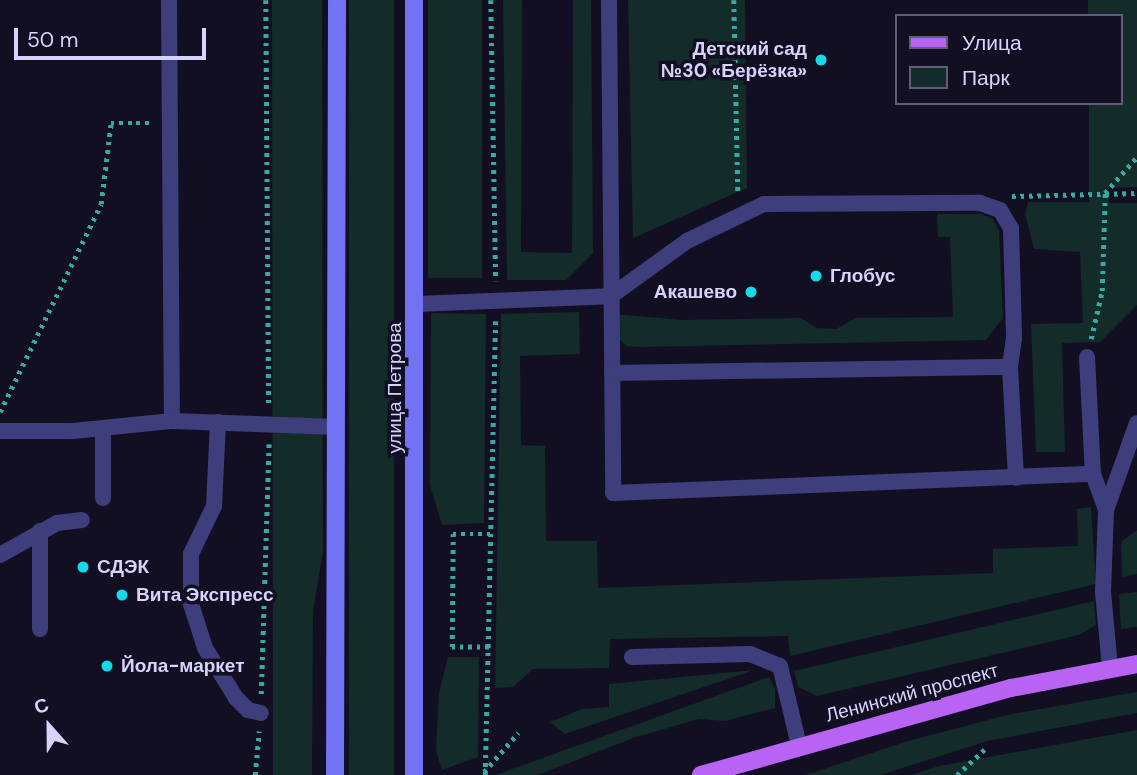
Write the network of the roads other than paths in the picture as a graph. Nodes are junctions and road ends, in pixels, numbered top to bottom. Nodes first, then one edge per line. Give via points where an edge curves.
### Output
1 (169, 0) edge
2 (337, 0) edge
3 (414, 0) edge
4 (609, 0) edge
5 (611, 296) junction
6 (415, 304) junction
7 (1087, 357) road end
8 (1010, 367) junction
9 (612, 373) junction
10 (172, 421) junction
11 (218, 422) junction
12 (1137, 423) edge
13 (336, 427) junction
14 (103, 428) junction
15 (0, 430) edge
16 (1093, 474) junction
17 (1016, 478) junction
18 (103, 498) dead end
19 (1106, 510) junction
20 (82, 520) dead end
21 (40, 531) junction
22 (0, 555) edge
23 (40, 629) dead end
24 (632, 657) dead end
25 (1137, 664) edge
26 (1110, 668) junction
27 (261, 713) road end
28 (799, 745) junction
29 (335, 775) edge
30 (414, 775) edge
31 (701, 775) edge

1 - 10 lane
2 - 13 main road
3 - 6 main road, улица Петрова
4 - 5 lane
5 - 6 lane
5 - 8 lane via 648,265 764,204 980,203 1000,210 1011,228 1014,338
5 - 9 lane
6 - 30 main road, улица Петрова
7 - 16 lane
8 - 9 lane
8 - 17 lane
9 - 17 lane via 613,493
10 - 11 lane
10 - 14 lane
11 - 13 lane
11 - 27 lane via 214,506 191,554 191,604 205,648 236,698 248,710
12 - 19 lane
13 - 29 main road
14 - 15 lane
14 - 18 lane
16 - 17 lane
16 - 19 lane
19 - 26 lane via 1103,592
20 - 21 lane
21 - 22 lane
21 - 23 lane
24 - 28 lane via 750,654 780,666
25 - 26 main road, Ленинский проспект
26 - 28 main road, Ленинский проспект via 1011,688
28 - 31 main road, Ленинский проспект

